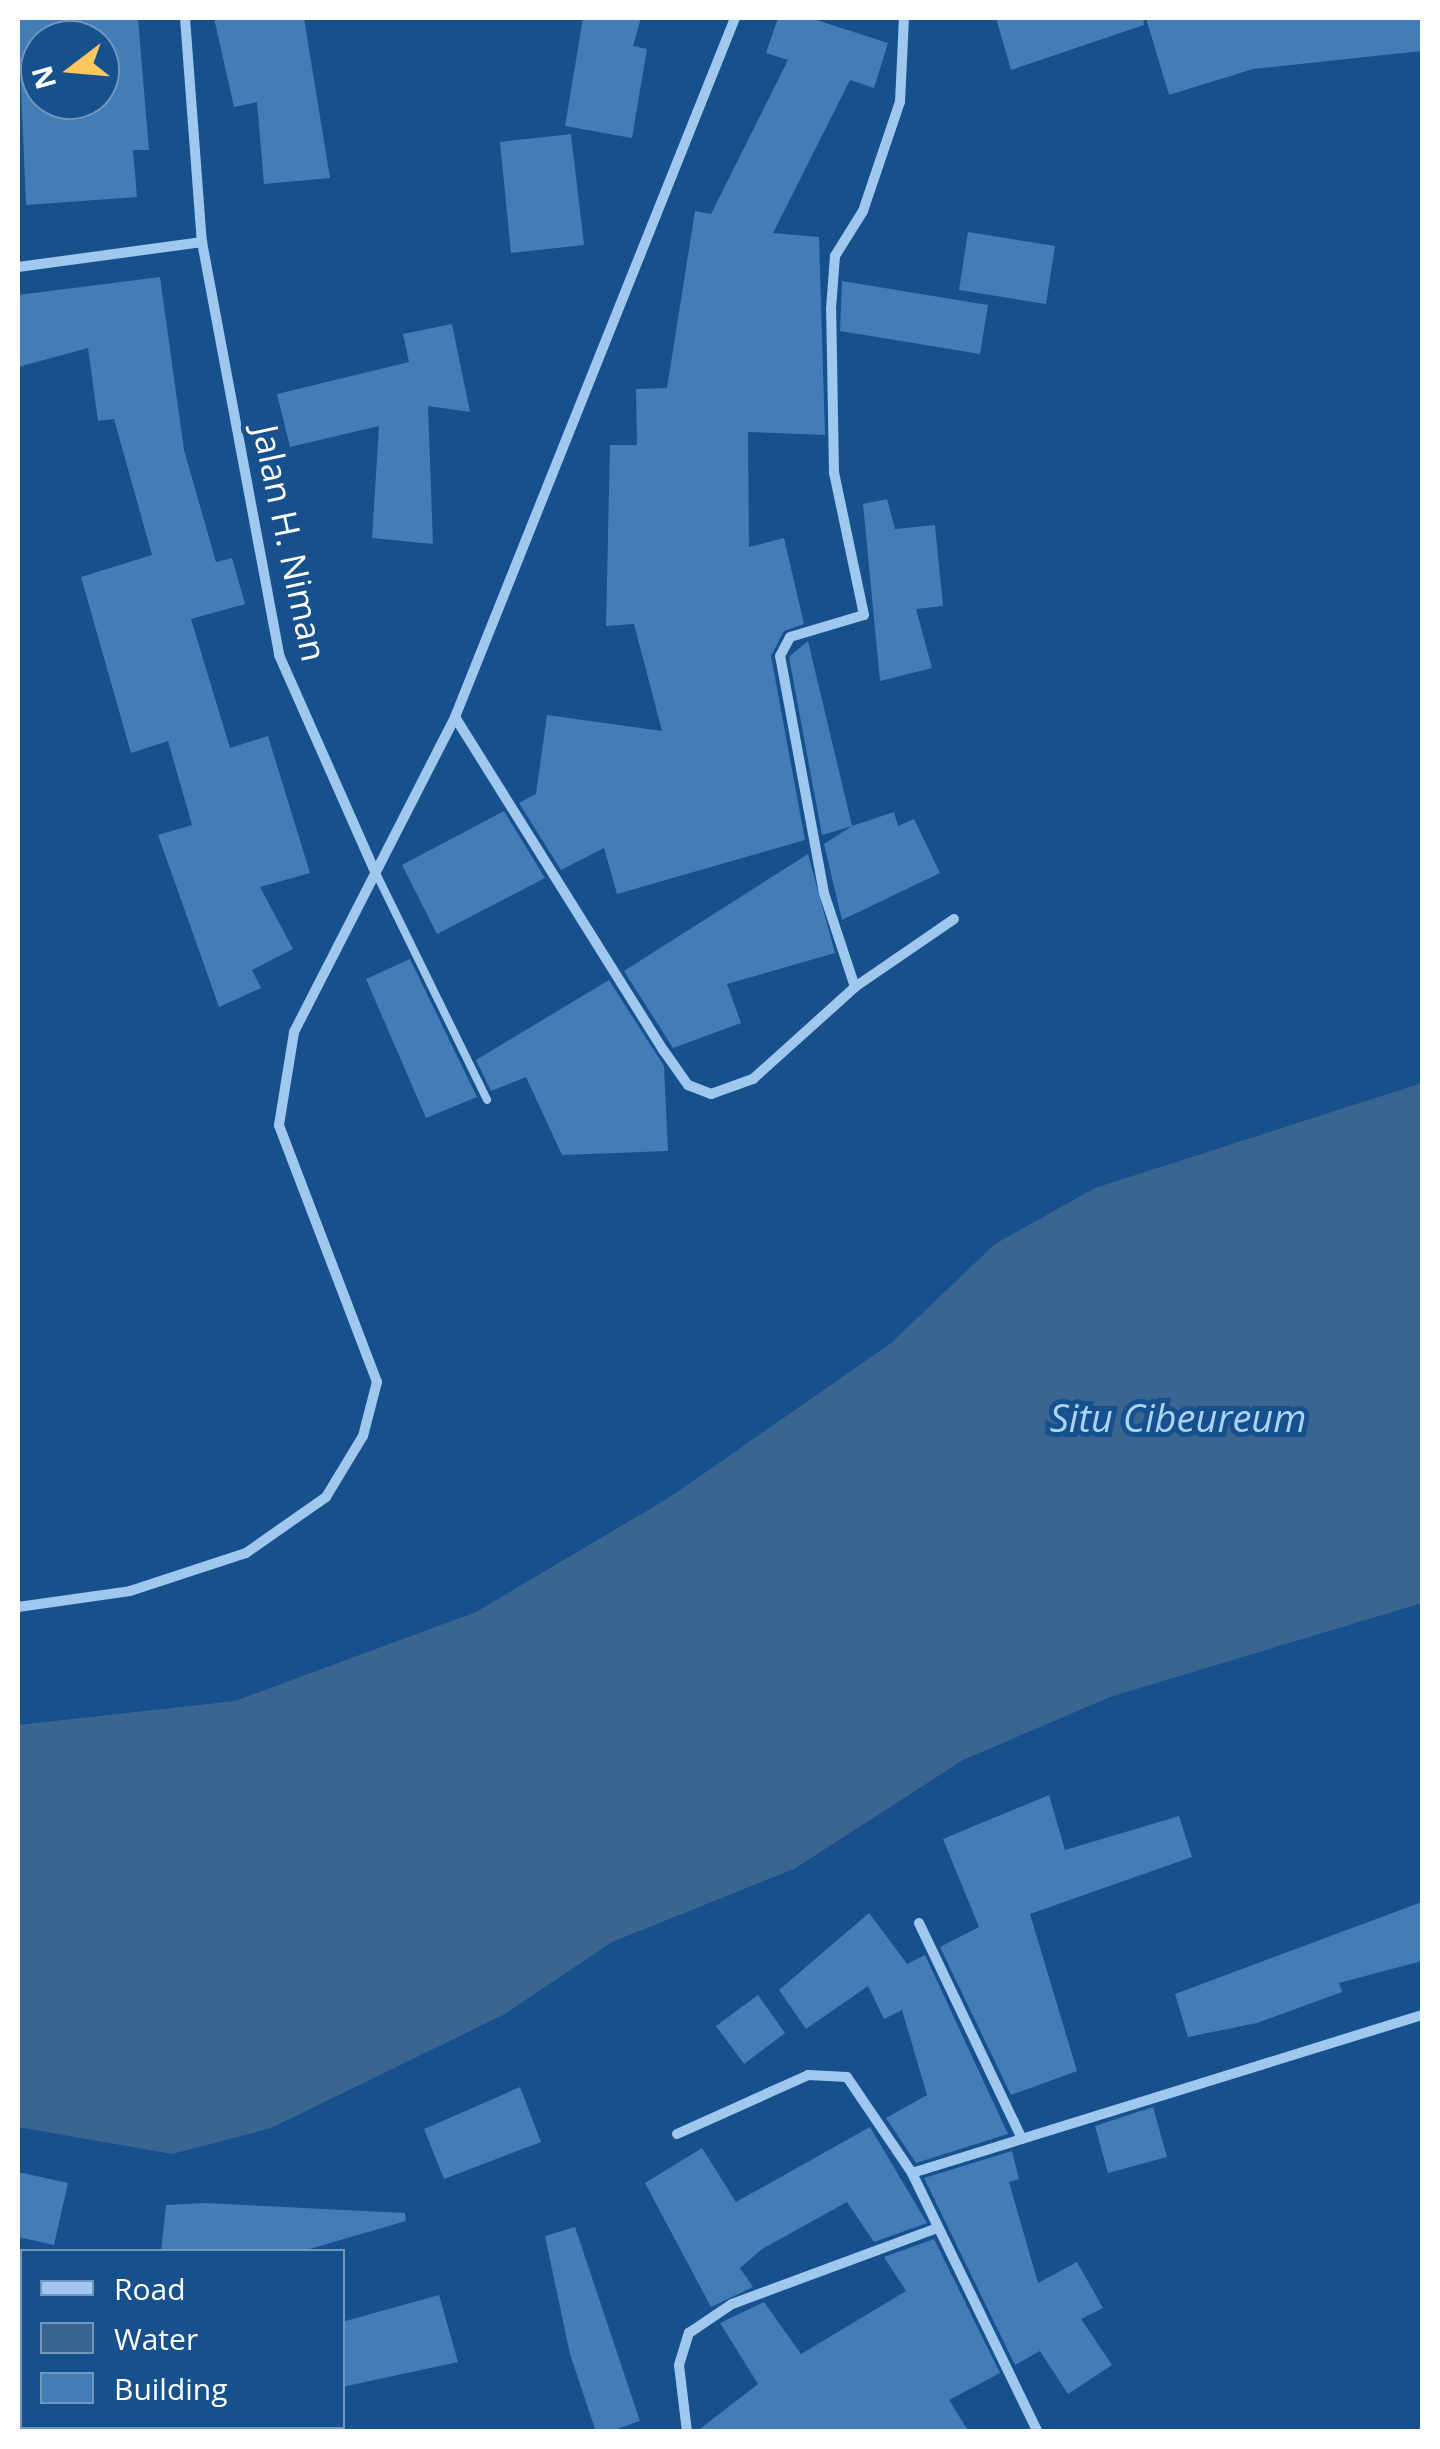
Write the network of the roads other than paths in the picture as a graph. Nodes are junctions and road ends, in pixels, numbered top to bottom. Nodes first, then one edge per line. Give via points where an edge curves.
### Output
1 (185, 18) edge
2 (734, 18) edge
3 (904, 18) edge
4 (202, 242) junction
5 (18, 267) edge
6 (455, 717) junction
7 (374, 870) junction
8 (954, 919) dead end
9 (855, 987) junction
10 (487, 1100) dead end
11 (18, 1607) edge
12 (918, 1923) dead end
13 (1422, 2015) edge
14 (677, 2134) dead end
15 (1022, 2139) junction
16 (912, 2173) junction
17 (938, 2228) junction
18 (687, 2432) edge
19 (1038, 2432) edge

1 - 4 street, Jalan H. Niman
2 - 6 street
3 - 9 street via 900,102 834,274 834,473 864,615 790,636 780,656 824,893
4 - 5 street
4 - 7 street, Jalan H. Niman via 280,655
6 - 7 street
6 - 9 street via 688,1085 711,1094 754,1079
7 - 10 lane, Jalan H. Niman
7 - 11 street via 294,1032 280,1125 378,1382 363,1436 326,1497 246,1552 130,1591
8 - 9 street
12 - 15 street
13 - 15 street
14 - 16 street via 832,2070 847,2076
15 - 16 street
16 - 17 street
17 - 18 street via 732,2304 689,2333 679,2365
17 - 19 street

